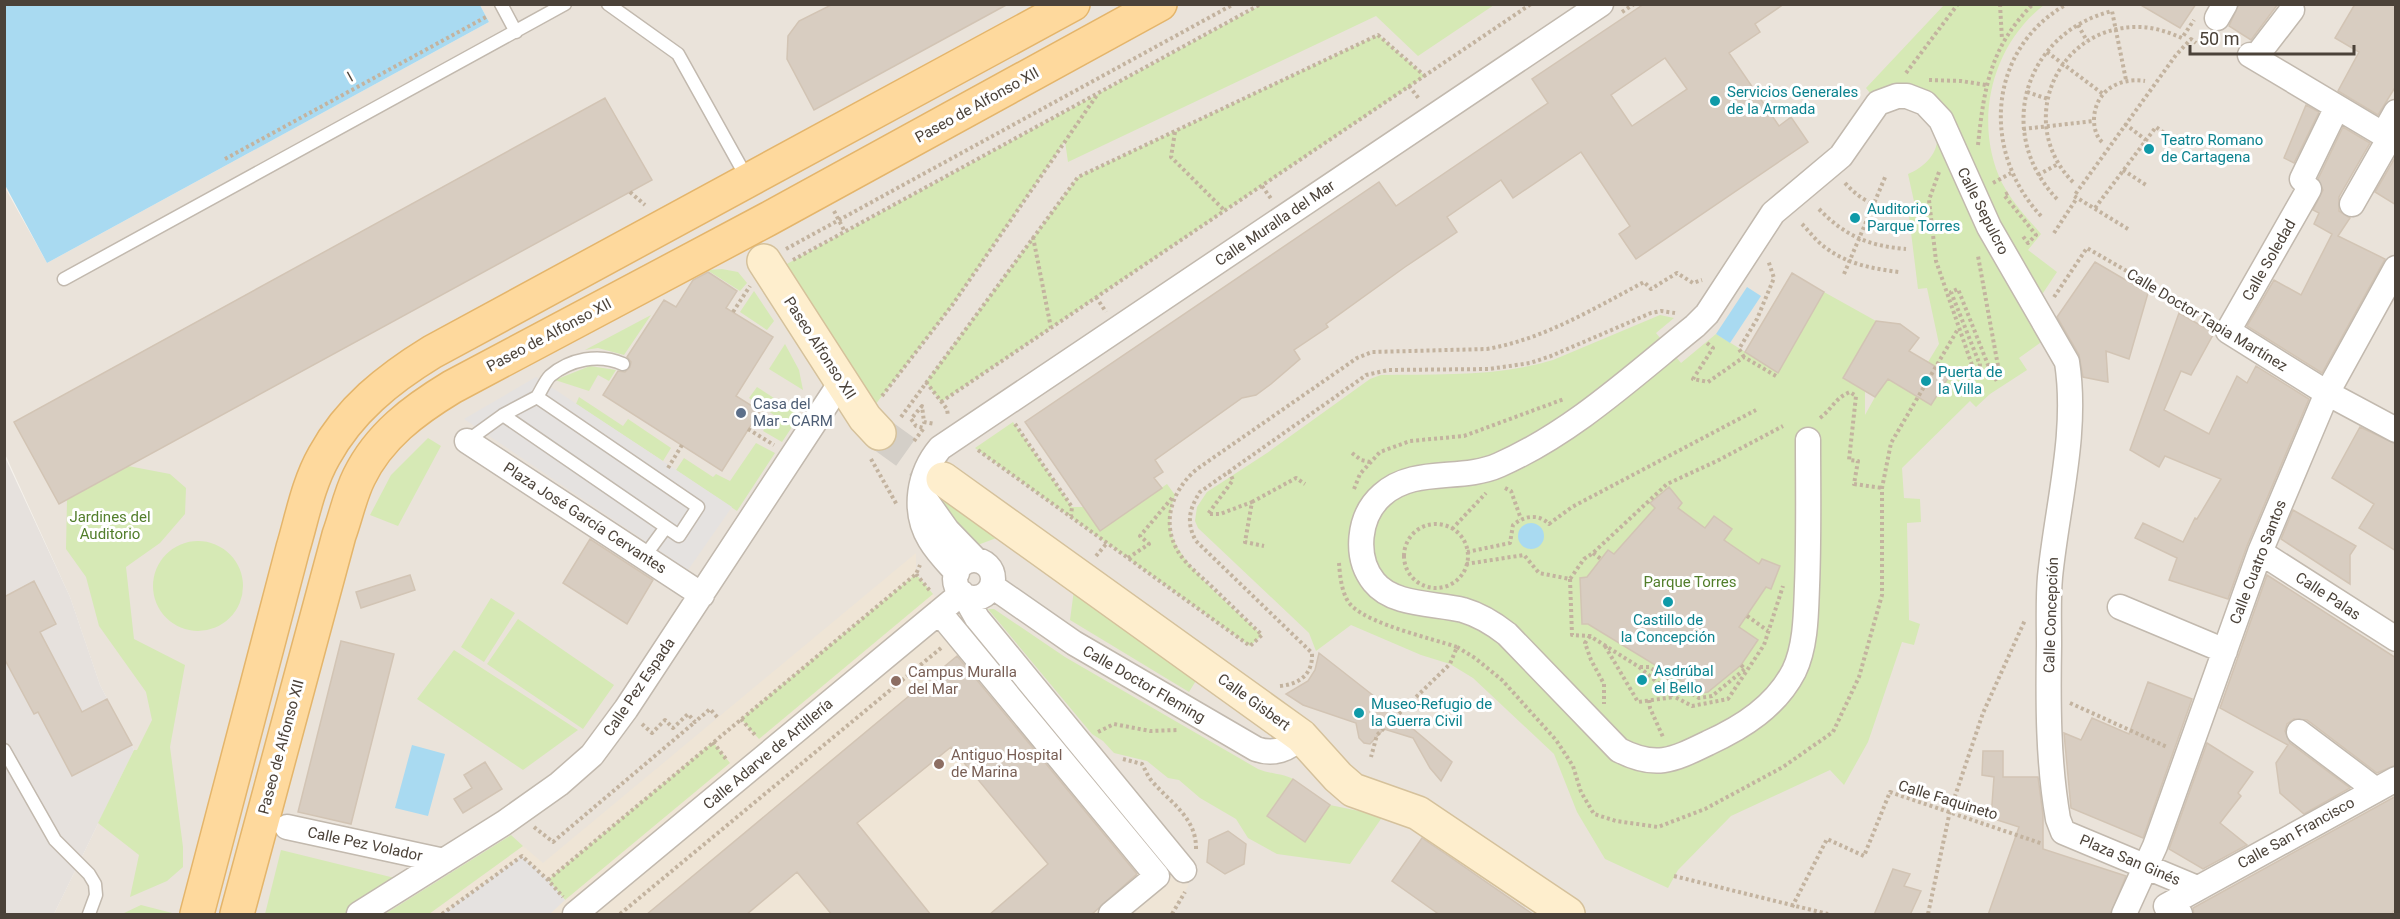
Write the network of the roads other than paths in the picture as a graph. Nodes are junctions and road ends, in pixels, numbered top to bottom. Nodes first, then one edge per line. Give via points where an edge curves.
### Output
1 (501, 4) edge
2 (565, 4) edge
3 (608, 4) edge
4 (1073, 4) edge
5 (1160, 4) edge
6 (1601, 4) edge
7 (2292, 10) dead end
8 (516, 32) junction
9 (2337, 107) junction
10 (2396, 112) edge
11 (2389, 138) edge
12 (749, 182) junction
13 (2352, 204) dead end
14 (768, 219) junction
15 (714, 248) junction
16 (2396, 268) edge
17 (762, 272) junction
18 (64, 279) dead end
19 (2228, 331) joint
20 (2067, 362) joint
21 (623, 364) dead end
22 (842, 382) junction
23 (2327, 393) junction
24 (537, 397) junction
25 (503, 415) junction
26 (884, 429) tunnel mouth
27 (2396, 430) edge
28 (1808, 440) dead end
29 (467, 441) joint
30 (931, 485) junction
31 (666, 527) junction
32 (2260, 552) junction
33 (644, 557) junction
34 (965, 580) junction
35 (702, 595) junction
36 (2120, 607) dead end
37 (939, 612) junction
38 (2396, 639) edge
39 (2225, 651) junction
40 (2299, 732) dead end
41 (1300, 736) junction
42 (4, 750) edge
43 (2386, 784) edge
44 (287, 827) dead end
45 (2063, 832) joint
46 (444, 861) junction
47 (2146, 867) junction
48 (1184, 870) dead end
49 (2197, 888) junction
50 (570, 907) edge
51 (89, 915) edge
52 (197, 915) edge
53 (237, 915) edge
54 (359, 915) edge
55 (1110, 915) edge
56 (1568, 915) edge
57 (2124, 915) edge
58 (2180, 915) edge

1 - 8 lane
2 - 8 lane
3 - 12 lane via 678,54
4 - 12 main road
5 - 14 main road, Paseo de Alfonso XII
6 - 30 street, Calle Muralla del Mar via 944,433 928,464
7 - 9 street via 2253,56
8 - 18 lane
9 - 11 street
9 - 19 street, Calle Soledad via 2305,184
10 - 11 street
11 - 13 street
12 - 14 main road
12 - 52 main road via 432,352 400,372 353,413 323,458 310,490
14 - 15 main road, Paseo de Alfonso XII
14 - 17 street
15 - 17 street
15 - 53 main road, Paseo de Alfonso XII via 424,404 400,423 369,458 358,479 332,560
16 - 23 street, Calle Cuatro Santos
17 - 22 street, Paseo Alfonso XII
19 - 23 street, Calle Doctor Tapia Martínez
20 - 28 street, Calle Sepulcro via 1989,227 1941,120 1925,103 1898,96 1878,103 1841,156 1773,213 1701,320 1606,397 1548,440 1497,466 1413,478 1380,496 1361,531 1365,567 1385,593 1462,610 1494,623 1619,750 1654,762 1673,759 1750,720 1768,705 1794,670 1806,609
20 - 45 street, Calle Concepción via 2070,425 2050,579 2048,693 2055,802
21 - 24 lane via 590,357 549,377
22 - 26 street, Paseo Alfonso XII
22 - 35 street, Calle Pez Espada
23 - 27 street, Calle Doctor Tapia Martínez
23 - 32 street, Calle Cuatro Santos
24 - 25 lane
24 - 31 lane via 698,507 679,536
25 - 29 lane
25 - 31 lane
29 - 33 street, Plaza José García Cervantes
30 - 34 street via 920,510 928,538
30 - 41 street, Calle Gisbert
31 - 33 lane
32 - 38 street, Calle Palas
32 - 39 street, Calle Cuatro Santos
33 - 35 street, Plaza José García Cervantes
34 - 37 street, Calle Adarve de Artillería
34 - 41 street, Calle Doctor Fleming via 975,598 992,586 1074,643 1256,748 1268,752 1285,749
34 - 48 street via 977,618
35 - 46 street, Calle Pez Espada via 592,755 559,784
36 - 39 street
37 - 50 street, Calle Adarve de Artillería
37 - 55 street via 1157,876
39 - 47 street, Calle Cuatro Santos
40 - 43 street
41 - 56 street, Calle Gisbert via 1353,790 1427,818
42 - 51 lane via 55,840 89,874 96,895
43 - 49 street, Calle San Francisco
44 - 46 street, Calle Pez Volador
45 - 47 street, Plaza San Ginés
46 - 54 street, Calle Pez Espada
47 - 49 street, Plaza San Ginés
47 - 57 street, Calle Cuatro Santos
49 - 58 street, Calle San Francisco via 2166,906

